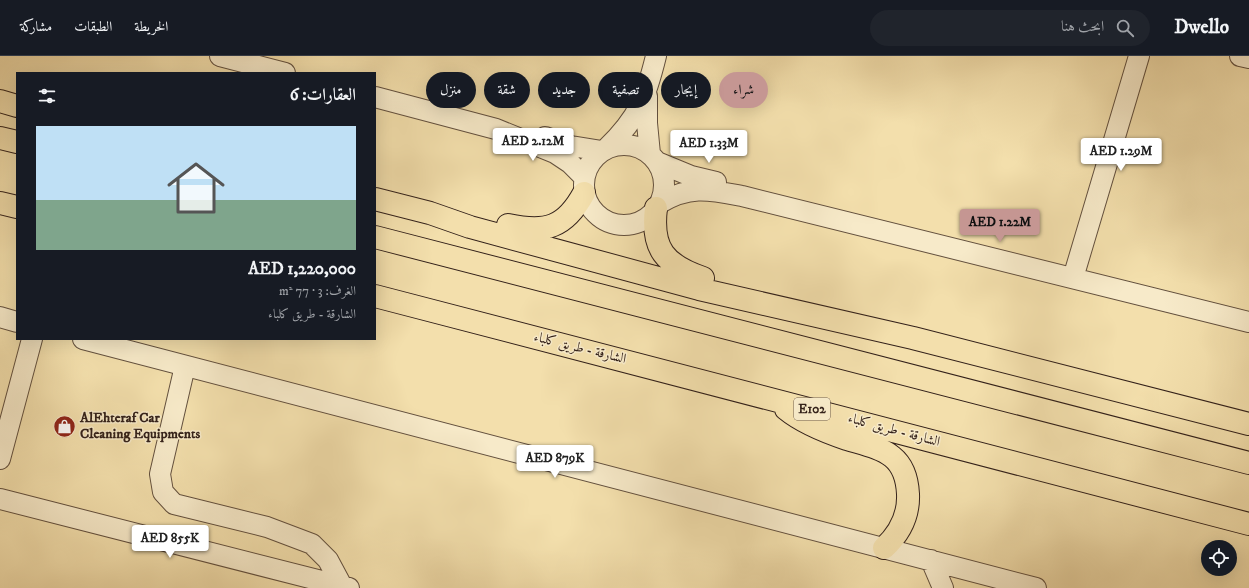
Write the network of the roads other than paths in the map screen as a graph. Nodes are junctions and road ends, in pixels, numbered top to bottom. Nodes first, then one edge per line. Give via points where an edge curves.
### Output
1 (220, 56) edge
2 (656, 56) edge
3 (1139, 56) edge
4 (1240, 56) edge
5 (1249, 58) edge
6 (281, 72) edge
7 (652, 72) edge
8 (376, 97) edge
9 (0, 101) edge
10 (16, 106) edge
11 (638, 108) edge
12 (647, 108) edge
13 (496, 129) junction
14 (0, 138) edge
15 (16, 142) edge
16 (605, 150) junction
17 (653, 158) junction
18 (584, 185) junction
19 (742, 196) junction
20 (376, 199) edge
21 (0, 203) edge
22 (658, 206) junction
23 (16, 207) edge
24 (430, 213) junction
25 (376, 236) edge
26 (1073, 278) junction
27 (376, 296) edge
28 (744, 299) junction
29 (0, 318) edge
30 (16, 322) edge
31 (1249, 322) edge
32 (32, 340) edge
33 (87, 340) edge
34 (185, 366) junction
35 (771, 398) junction
36 (1249, 424) edge
37 (0, 459) edge
38 (1249, 463) edge
39 (0, 499) edge
40 (1249, 524) edge
41 (884, 548) junction
42 (931, 560) junction
43 (345, 588) edge
44 (943, 588) edge
45 (1036, 588) edge

1 - 6 street
2 - 7 street
3 - 26 street
4 - 5 street
8 - 13 street
9 - 10 highway
11 - 16 street via 630,122
12 - 17 street via 647,128
13 - 16 street via 528,132 563,144
13 - 18 street via 555,153 570,163
14 - 15 highway
16 - 17 street via 618,145 630,145 640,148
16 - 18 street via 594,158
17 - 19 street via 691,176 728,186
17 - 22 street via 662,172 664,182
18 - 22 street via 593,211 610,223 630,225 649,216
18 - 24 highway via 575,208 564,220 546,228 534,230 462,216
19 - 22 street via 693,190 678,193
19 - 26 street
20 - 24 highway
21 - 23 highway
22 - 28 highway via 655,231 657,242 670,262 678,268 727,286
24 - 28 highway via 486,231
25 - 38 highway
26 - 31 street
27 - 35 highway, الشارقة - طريق كلباء / E102
28 - 36 highway via 913,338
29 - 30 street
32 - 37 street
33 - 34 street
34 - 41 street
34 - 43 street via 160,474 162,492 174,504 267,527 312,544 328,560
35 - 40 highway, الشارقة - طريق كلباء / E102
35 - 41 highway via 807,422 847,439 878,447 892,455 902,468 908,484 908,506 899,532
39 - 43 street
41 - 42 street
42 - 44 street
42 - 45 street

